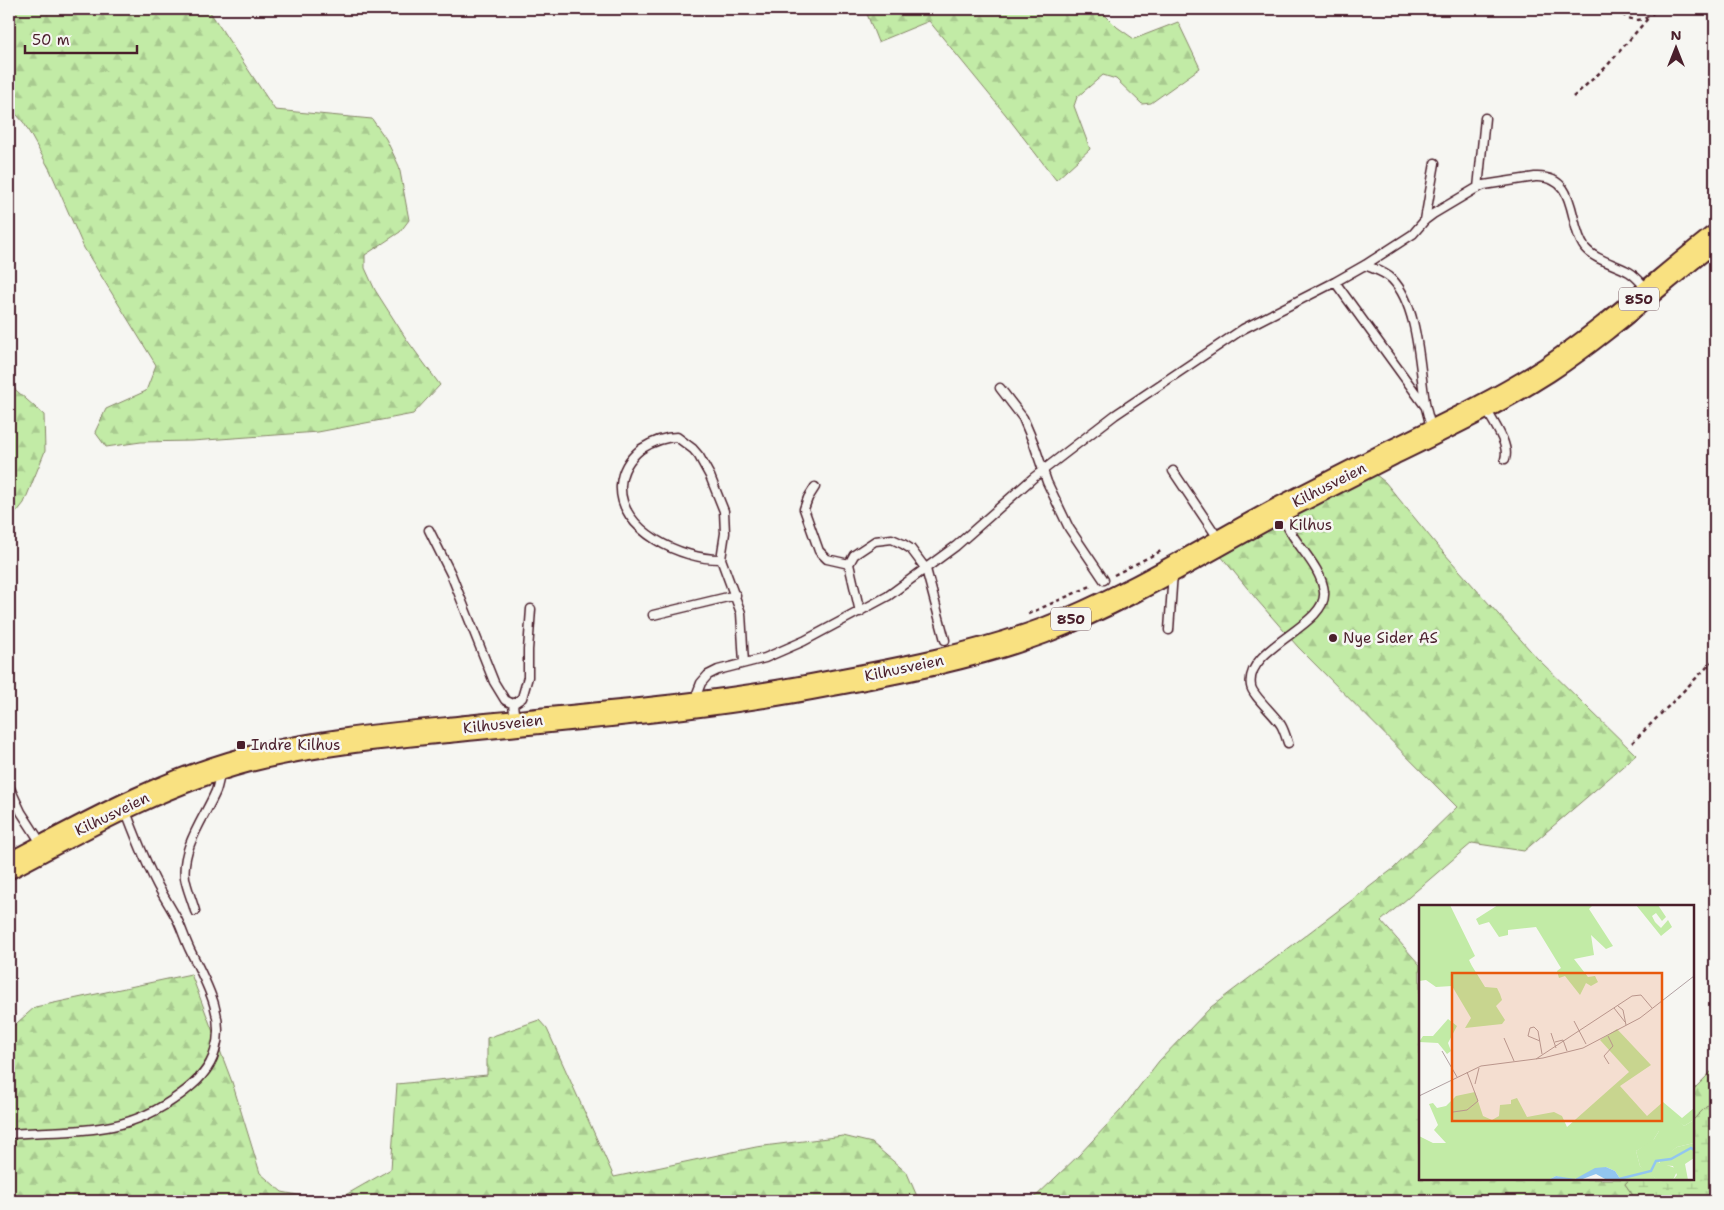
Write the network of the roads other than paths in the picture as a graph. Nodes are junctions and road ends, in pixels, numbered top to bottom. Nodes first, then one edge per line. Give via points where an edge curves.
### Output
1 (1485, 118) dead end
2 (1434, 163) dead end
3 (1478, 188) junction
4 (1426, 220) junction
5 (1715, 238) edge
6 (1365, 265) junction
7 (1335, 282) junction
8 (1650, 291) junction
9 (1000, 388) dead end
10 (1484, 406) junction
11 (1426, 407) junction
12 (1433, 433) junction
13 (1505, 459) dead end
14 (1043, 470) junction
15 (1173, 471) dead end
16 (815, 487) dead end
17 (1279, 511) junction
18 (429, 530) dead end
19 (1221, 542) junction
20 (1170, 558) junction
21 (722, 559) junction
22 (849, 564) junction
23 (926, 569) junction
24 (1104, 580) road end
25 (736, 595) junction
26 (531, 609) dead end
27 (860, 612) junction
28 (653, 615) dead end
29 (1169, 630) dead end
30 (944, 640) dead end
31 (744, 663) junction
32 (694, 705) junction
33 (514, 714) junction
34 (1288, 743) dead end
35 (222, 768) junction
36 (9, 786) edge
37 (124, 808) junction
38 (44, 847) junction
39 (9, 866) edge
40 (195, 911) dead end
41 (10, 1134) dead end

1 - 3 lane
2 - 4 lane
3 - 4 lane
3 - 8 lane via 1535,177 1553,179 1566,193 1580,239 1591,254 1630,273
4 - 6 lane via 1412,234
5 - 8 main road, Kilhusveien / 850
6 - 7 lane
6 - 11 lane via 1392,279 1407,303 1416,338
7 - 11 lane
7 - 14 lane via 1230,337 1142,395
8 - 10 main road, Kilhusveien / 850 via 1548,369
9 - 14 lane via 1023,418
10 - 12 main road, Kilhusveien / 850
10 - 13 lane via 1506,446
11 - 12 lane
12 - 17 main road, Kilhusveien / 850
14 - 23 lane
14 - 24 lane via 1069,528
15 - 19 lane
16 - 22 lane via 804,509 819,551 827,559
17 - 19 main road, Kilhusveien / 850
17 - 34 lane via 1316,569 1325,594 1321,607 1271,648 1250,676 1251,688 1281,725
18 - 33 lane via 451,574 494,682
19 - 20 main road, Kilhusveien / 850
20 - 29 lane
20 - 32 main road, Kilhusveien / 850 via 1076,616 1004,644 828,684
21 - 21 lane via 724,511 699,456 677,437 647,446 624,470 621,490 629,516 639,527 677,551
21 - 25 lane
22 - 23 lane via 854,555 869,544 892,539 910,549
22 - 27 lane
23 - 27 lane
23 - 30 lane
25 - 28 lane
25 - 31 lane via 743,624
26 - 33 lane via 528,677
27 - 31 lane via 804,641 765,658
31 - 32 lane via 708,675 698,689
32 - 33 main road, Kilhusveien / 850
33 - 35 main road, Kilhusveien / 850 via 325,743
35 - 37 main road, Kilhusveien / 850
35 - 40 lane via 216,791 197,826 189,850 185,877
36 - 38 lane via 20,812
37 - 38 main road, Kilhusveien / 850
37 - 41 lane via 144,857 211,992 218,1030 215,1051 202,1077 170,1102 133,1119 102,1128
38 - 39 main road, Kilhusveien / 850

